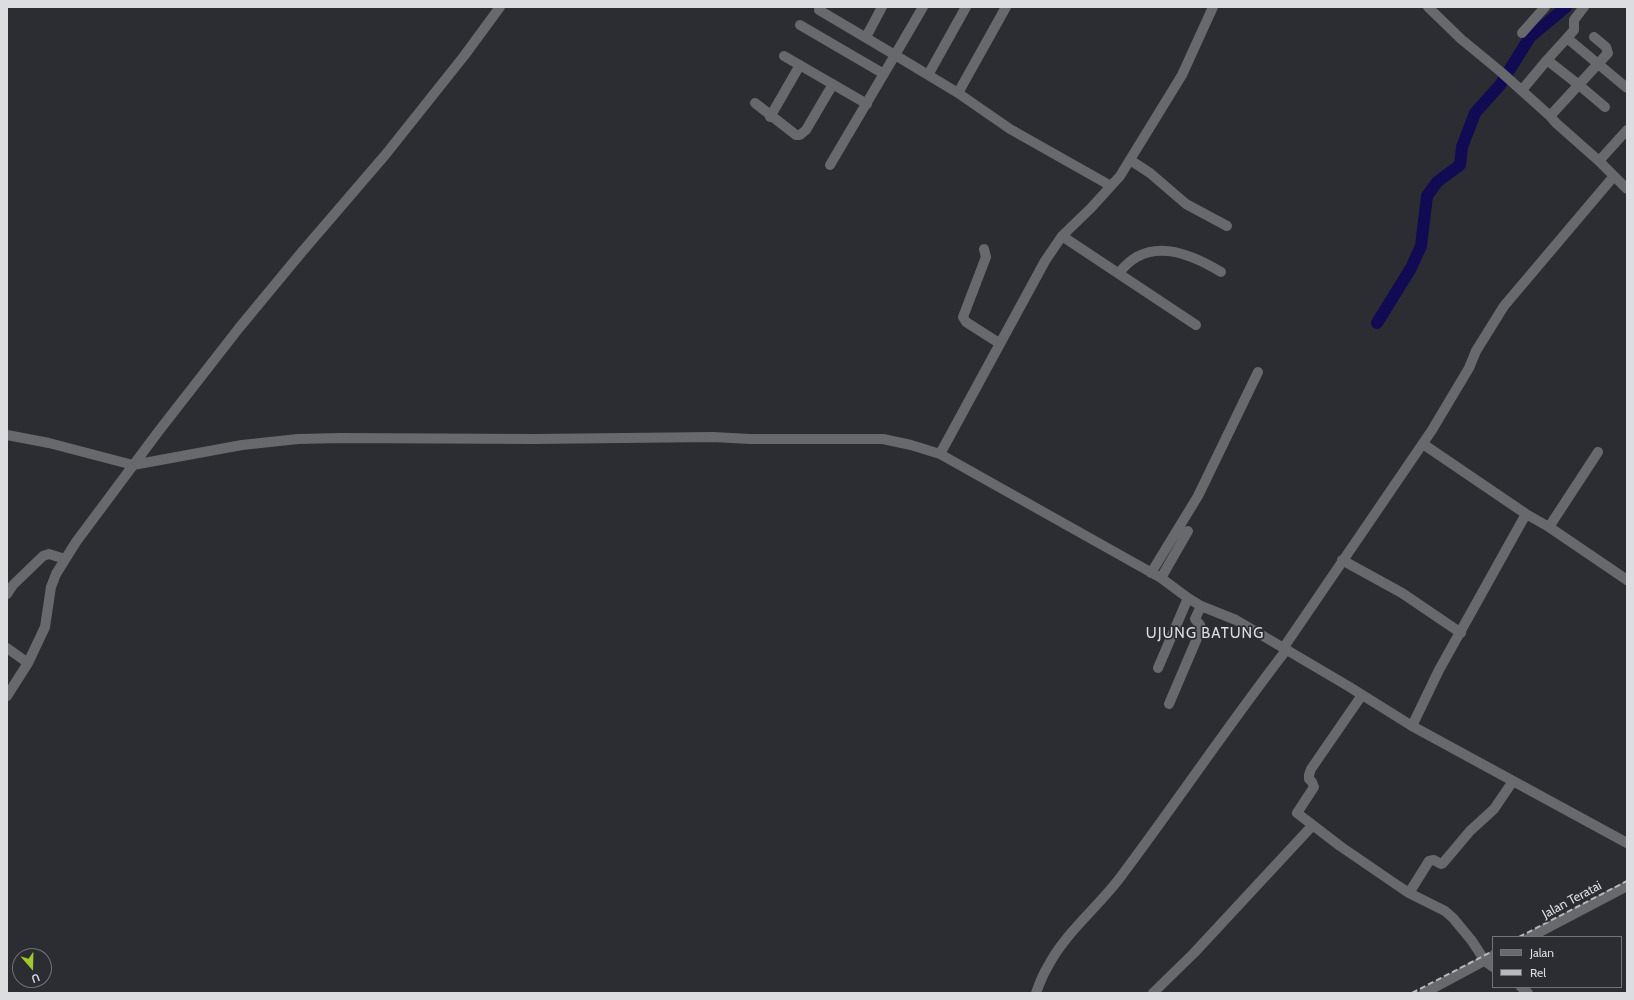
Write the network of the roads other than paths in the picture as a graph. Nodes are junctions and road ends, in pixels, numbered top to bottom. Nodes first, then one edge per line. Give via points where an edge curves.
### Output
1 (500, 7) edge
2 (882, 7) edge
3 (923, 7) edge
4 (966, 7) edge
5 (1006, 7) edge
6 (1213, 7) edge
7 (1428, 7) edge
8 (1545, 7) edge
9 (1584, 7) edge
10 (819, 10) dead end
11 (800, 25) dead end
12 (1522, 33) dead end
13 (1594, 37) dead end
14 (866, 38) junction
15 (1567, 38) junction
16 (784, 56) dead end
17 (895, 56) junction
18 (1547, 60) junction
19 (1598, 64) junction
20 (800, 65) junction
21 (884, 74) junction
22 (928, 75) junction
23 (833, 84) junction
24 (1579, 84) junction
25 (1627, 88) edge
26 (1522, 90) junction
27 (958, 93) junction
28 (755, 103) dead end
29 (867, 104) junction
30 (1605, 107) dead end
31 (770, 116) junction
32 (1550, 116) junction
33 (1627, 130) edge
34 (1130, 160) junction
35 (1599, 161) junction
36 (830, 165) dead end
37 (1614, 176) junction
38 (1111, 186) junction
39 (1627, 189) edge
40 (1227, 226) dead end
41 (1062, 236) junction
42 (984, 248) dead end
43 (1221, 272) dead end
44 (1119, 274) junction
45 (1196, 325) dead end
46 (999, 343) junction
47 (1258, 372) dead end
48 (7, 435) edge
49 (1423, 444) junction
50 (1598, 452) dead end
51 (940, 454) junction
52 (133, 465) junction
53 (1526, 514) junction
54 (1548, 527) junction
55 (1188, 531) dead end
56 (65, 559) junction
57 (1342, 560) junction
58 (1151, 573) junction
59 (1161, 578) junction
60 (1627, 580) edge
61 (7, 594) edge
62 (1188, 598) junction
63 (1201, 606) junction
64 (1461, 633) junction
65 (7, 648) edge
66 (1286, 648) junction
67 (28, 663) junction
68 (1158, 668) dead end
69 (1362, 695) junction
70 (7, 696) edge
71 (1169, 704) dead end
72 (1412, 726) junction
73 (1513, 781) junction
74 (1312, 826) junction
75 (1627, 843) edge
76 (1627, 886) edge
77 (1409, 893) junction
78 (1532, 936) edge
79 (1489, 959) edge
80 (1036, 993) edge
81 (1154, 993) edge
82 (1424, 993) edge

1 - 52 street via 427,103 239,328
2 - 14 street
3 - 17 street
4 - 22 street
5 - 27 street
6 - 34 street via 1182,74
7 - 26 street via 1460,39
8 - 12 street
9 - 15 street via 1574,20 1574,30
10 - 14 street
11 - 21 street
13 - 19 street via 1608,51
14 - 17 street
15 - 18 street
15 - 19 street
16 - 20 street
17 - 21 street
17 - 22 street
18 - 24 street
18 - 26 street
19 - 24 street
19 - 25 street
20 - 23 street
20 - 31 street
21 - 29 street
22 - 27 street
23 - 29 street
23 - 31 street via 802,135 796,135
24 - 30 street
24 - 32 street
26 - 32 street
27 - 38 street via 1010,129
28 - 31 street
29 - 36 street
32 - 35 street
33 - 35 street
34 - 38 street
34 - 40 street via 1150,173 1186,204
35 - 37 street
37 - 39 street
37 - 49 street via 1504,306
38 - 41 street
41 - 44 street
41 - 46 street
42 - 46 street via 986,257 963,317 966,322
43 - 44 street via 1195,258 1160,251 1131,260
44 - 45 street
46 - 51 street
47 - 58 street via 1198,496
48 - 52 street
49 - 53 street
49 - 57 street
50 - 54 street
51 - 52 street via 883,439 341,438 298,439 242,445
51 - 58 street
52 - 56 street
53 - 54 street
53 - 64 street
54 - 60 street
55 - 59 street
56 - 61 street via 46,554 34,563
56 - 67 street via 51,587 45,627
57 - 64 street via 1402,593
57 - 66 street
58 - 59 street
59 - 62 street
62 - 63 street
62 - 68 street
63 - 66 street via 1236,620
63 - 71 street via 1195,619 1201,629
64 - 72 street via 1439,670
65 - 67 street
66 - 69 street
66 - 80 street via 1171,810 1047,967
67 - 70 street
69 - 72 street
69 - 74 street via 1308,775 1314,787 1297,813
72 - 73 street
73 - 75 street
73 - 77 street via 1494,809 1470,831 1443,863 1429,861
74 - 77 street
74 - 81 street
76 - 78 street, Jalan Teratai
77 - 79 street via 1441,908
79 - 82 street

